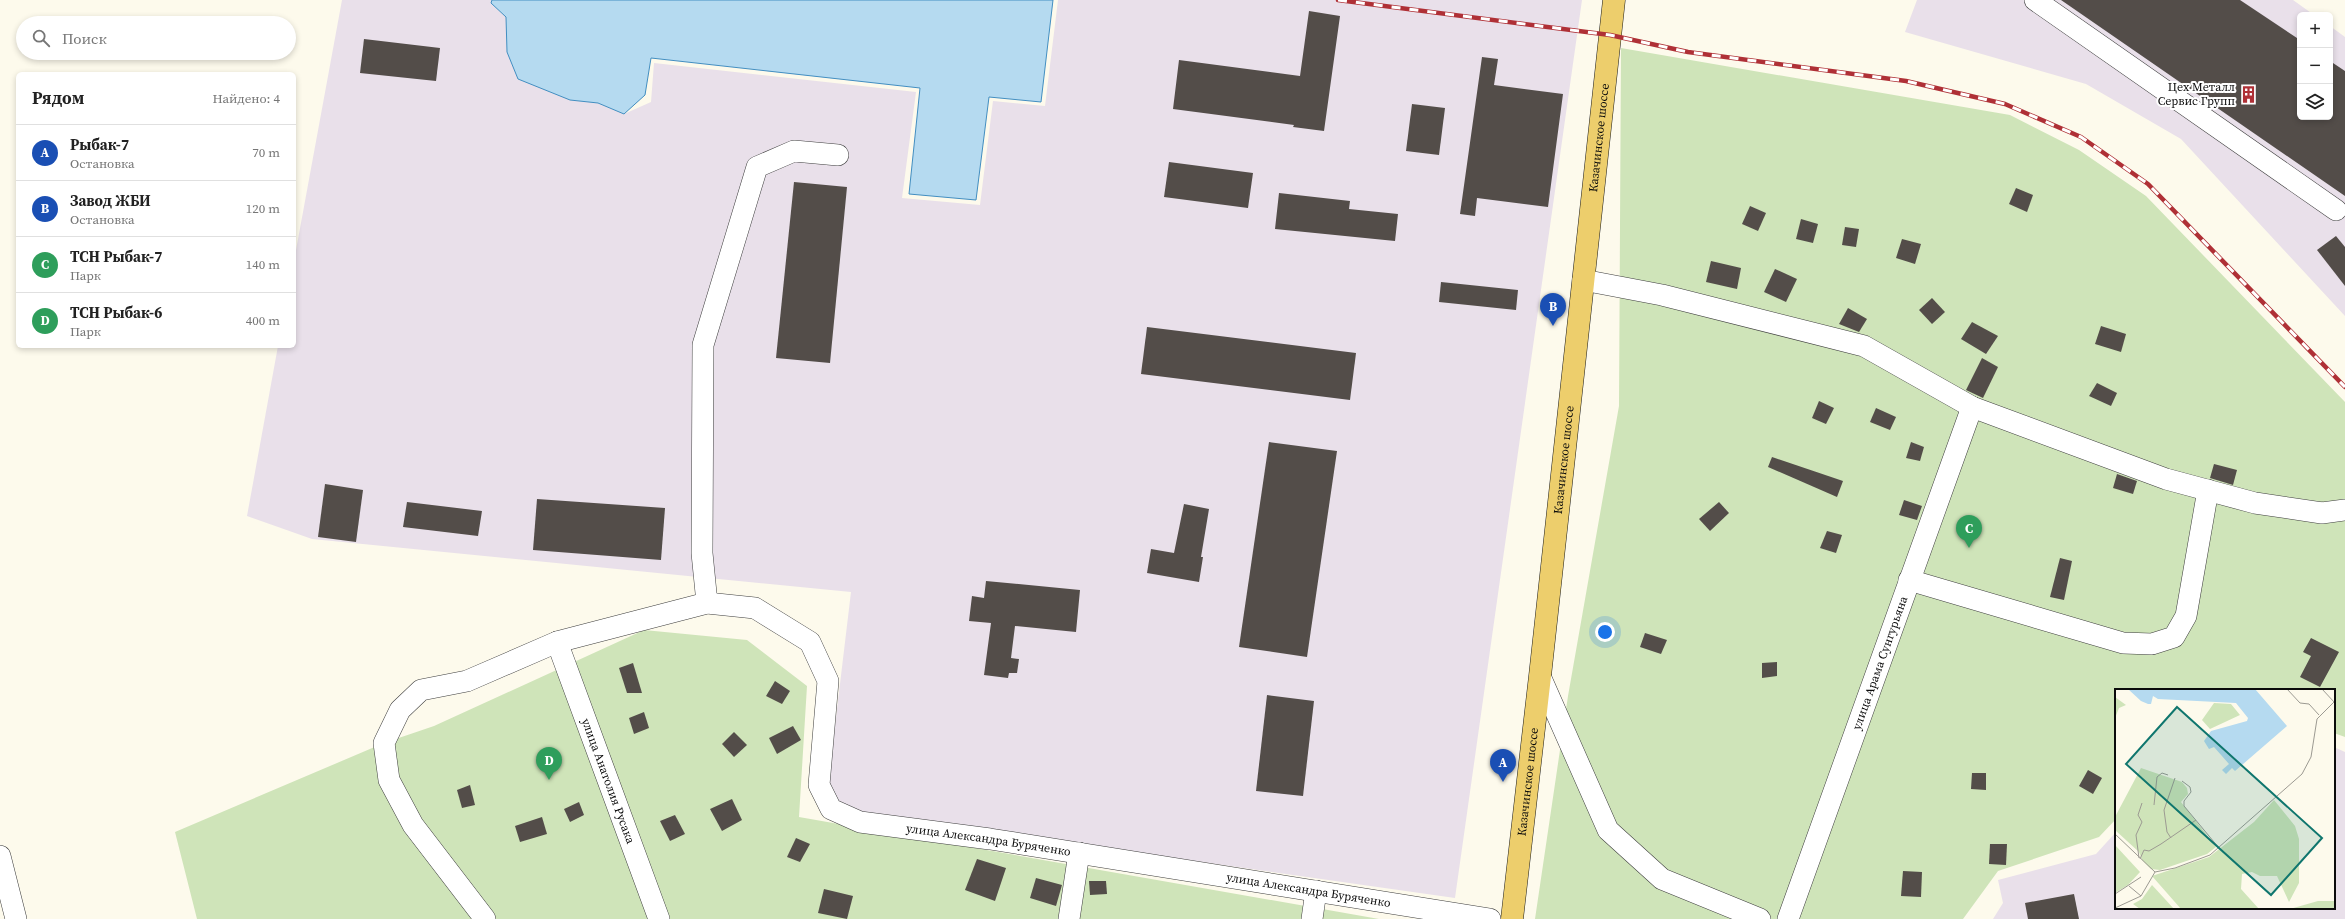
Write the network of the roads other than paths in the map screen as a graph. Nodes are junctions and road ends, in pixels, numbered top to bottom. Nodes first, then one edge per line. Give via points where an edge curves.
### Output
1 (1614, 0) edge
2 (2036, 0) edge
3 (838, 155) dead end
4 (2336, 210) dead end
5 (1583, 280) junction
6 (1972, 407) junction
7 (2208, 490) junction
8 (2345, 510) edge
9 (1909, 580) junction
10 (707, 603) junction
11 (557, 642) junction
12 (1540, 676) junction
13 (1079, 853) junction
14 (0, 856) edge
15 (1316, 891) junction
16 (1482, 918) edge
17 (16, 919) edge
18 (485, 919) edge
19 (658, 919) edge
20 (1069, 919) edge
21 (1312, 919) edge
22 (1512, 919) edge
23 (1760, 919) edge
24 (1788, 919) edge

1 - 5 main road, Казачинское шоссе
2 - 4 street
3 - 10 street via 794,151 757,167 703,345 702,553
5 - 6 street via 1662,295 1864,346
5 - 12 main road, Казачинское шоссе
6 - 7 street via 2166,479
6 - 9 street, улица Арама Сунгурьяна
7 - 8 street via 2255,503 2322,513
7 - 9 street via 2186,616 2174,637 2152,644 2124,643
9 - 24 street, улица Арама Сунгурьяна
10 - 11 street, улица Александра Буряченко
10 - 13 street, улица Александра Буряченко via 755,608 810,642 828,681 819,785 831,809 860,822
11 - 18 street, улица Александра Буряченко via 467,681 421,690 400,710 384,743 389,780 413,825
11 - 19 street, улица Анатолия Русака
12 - 22 main road, Казачинское шоссе
12 - 23 street via 1608,830 1662,880
13 - 15 street, улица Александра Буряченко
13 - 20 street
14 - 17 street
15 - 16 street, улица Александра Буряченко
15 - 21 street

